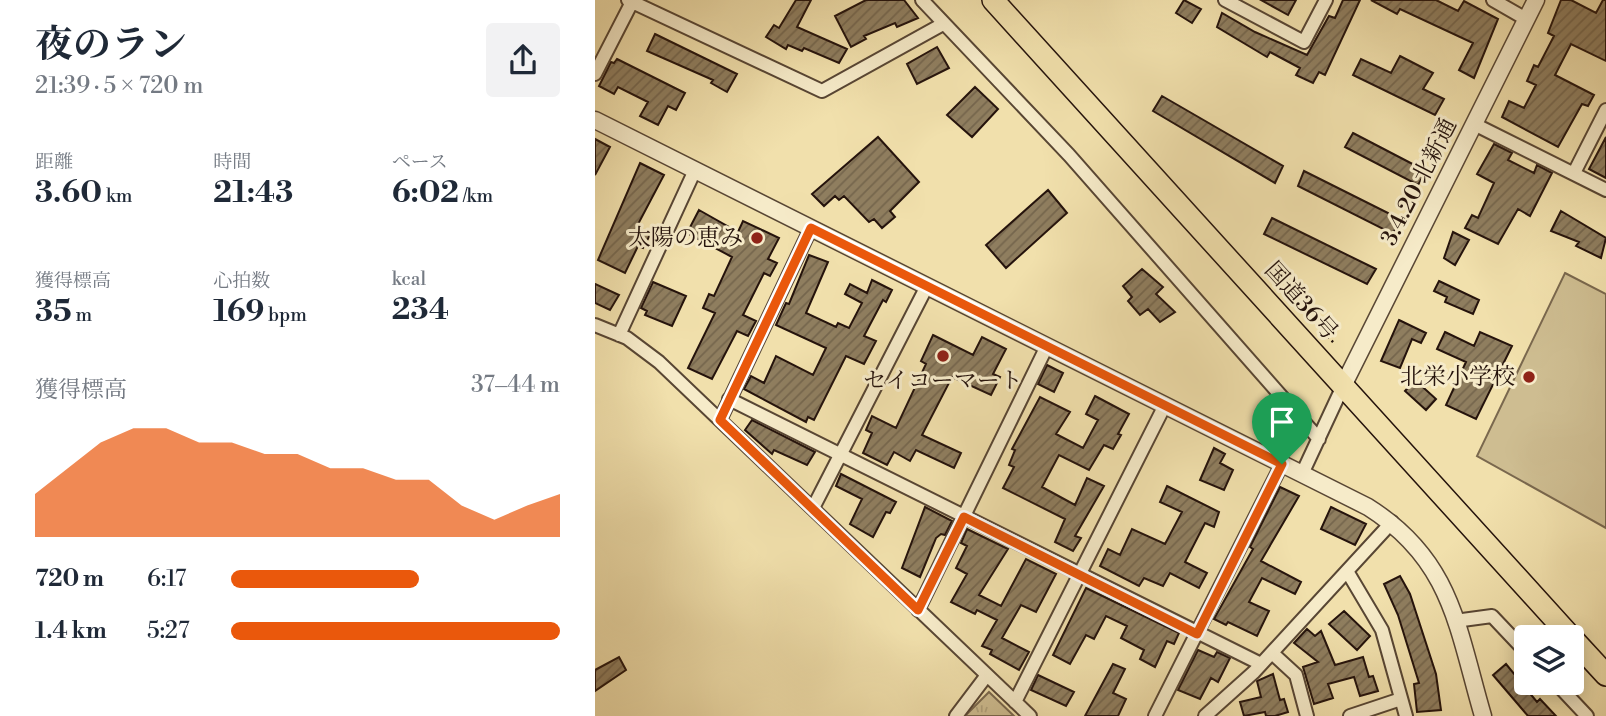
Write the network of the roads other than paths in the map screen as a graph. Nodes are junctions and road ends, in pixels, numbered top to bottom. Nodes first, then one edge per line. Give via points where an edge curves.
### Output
1 (922, 0) edge
2 (993, 0) edge
3 (1225, 0) edge
4 (1326, 0) edge
5 (1493, 0) edge
6 (1536, 0) edge
7 (631, 1) edge
8 (1526, 19) junction
9 (943, 24) junction
10 (595, 75) edge
11 (1606, 110) edge
12 (595, 120) edge
13 (1474, 124) junction
14 (695, 170) junction
15 (1574, 173) junction
16 (1606, 190) edge
17 (811, 228) junction
18 (927, 286) junction
19 (595, 325) edge
20 (618, 335) junction
21 (1047, 346) junction
22 (1343, 386) junction
23 (729, 399) junction
24 (1165, 405) junction
25 (720, 420) junction
26 (1319, 439) junction
27 (840, 454) junction
28 (1282, 464) junction
29 (1302, 474) junction
30 (813, 508) junction
31 (964, 517) junction
32 (1392, 522) junction
33 (1347, 572) junction
34 (1081, 575) junction
35 (918, 610) junction
36 (1455, 621) junction
37 (1560, 625) edge
38 (1197, 634) junction
39 (1514, 639) edge
40 (1584, 651) edge
41 (1272, 653) junction
42 (1261, 664) junction
43 (987, 675) junction
44 (1606, 675) edge
45 (1567, 695) edge
46 (1401, 699) junction
47 (1015, 702) junction
48 (1210, 715) edge
49 (956, 716) edge
50 (1030, 716) edge
51 (1156, 716) edge
52 (1307, 716) edge
53 (1350, 716) edge
54 (1406, 716) edge
55 (1482, 716) edge
56 (1587, 716) edge

1 - 9 street
2 - 22 highway, 国道36号
3 - 4 street via 1304,42
5 - 8 street
6 - 8 street, 3.4.20 北新通
7 - 9 street via 822,91
7 - 10 street
8 - 13 street, 3.4.20 北新通
9 - 26 street via 1069,155
11 - 15 street
12 - 14 street
13 - 15 street
13 - 22 street, 3.4.20 北新通
14 - 17 street
14 - 20 street
15 - 16 street
17 - 18 street
17 - 23 street
18 - 21 street
18 - 27 street
19 - 20 street
20 - 25 street via 659,362
21 - 24 street
21 - 31 street
22 - 26 street
22 - 37 highway, 国道36号
23 - 25 street
23 - 27 street
24 - 28 street
24 - 34 street
25 - 30 street
26 - 29 street
27 - 30 street
27 - 31 street
28 - 29 street
28 - 38 street
29 - 32 street
30 - 35 street
31 - 34 street
31 - 35 street
32 - 33 street
32 - 36 street via 1427,558
33 - 41 street
33 - 46 street via 1382,630
34 - 38 street
34 - 47 street
35 - 43 street
36 - 39 street via 1492,616
36 - 55 street
38 - 42 street
38 - 51 street
40 - 44 highway, 国道36号
41 - 42 street
41 - 52 street via 1296,675
42 - 48 street
43 - 47 street
43 - 49 street
45 - 56 street
46 - 53 street
46 - 54 street
47 - 50 street

